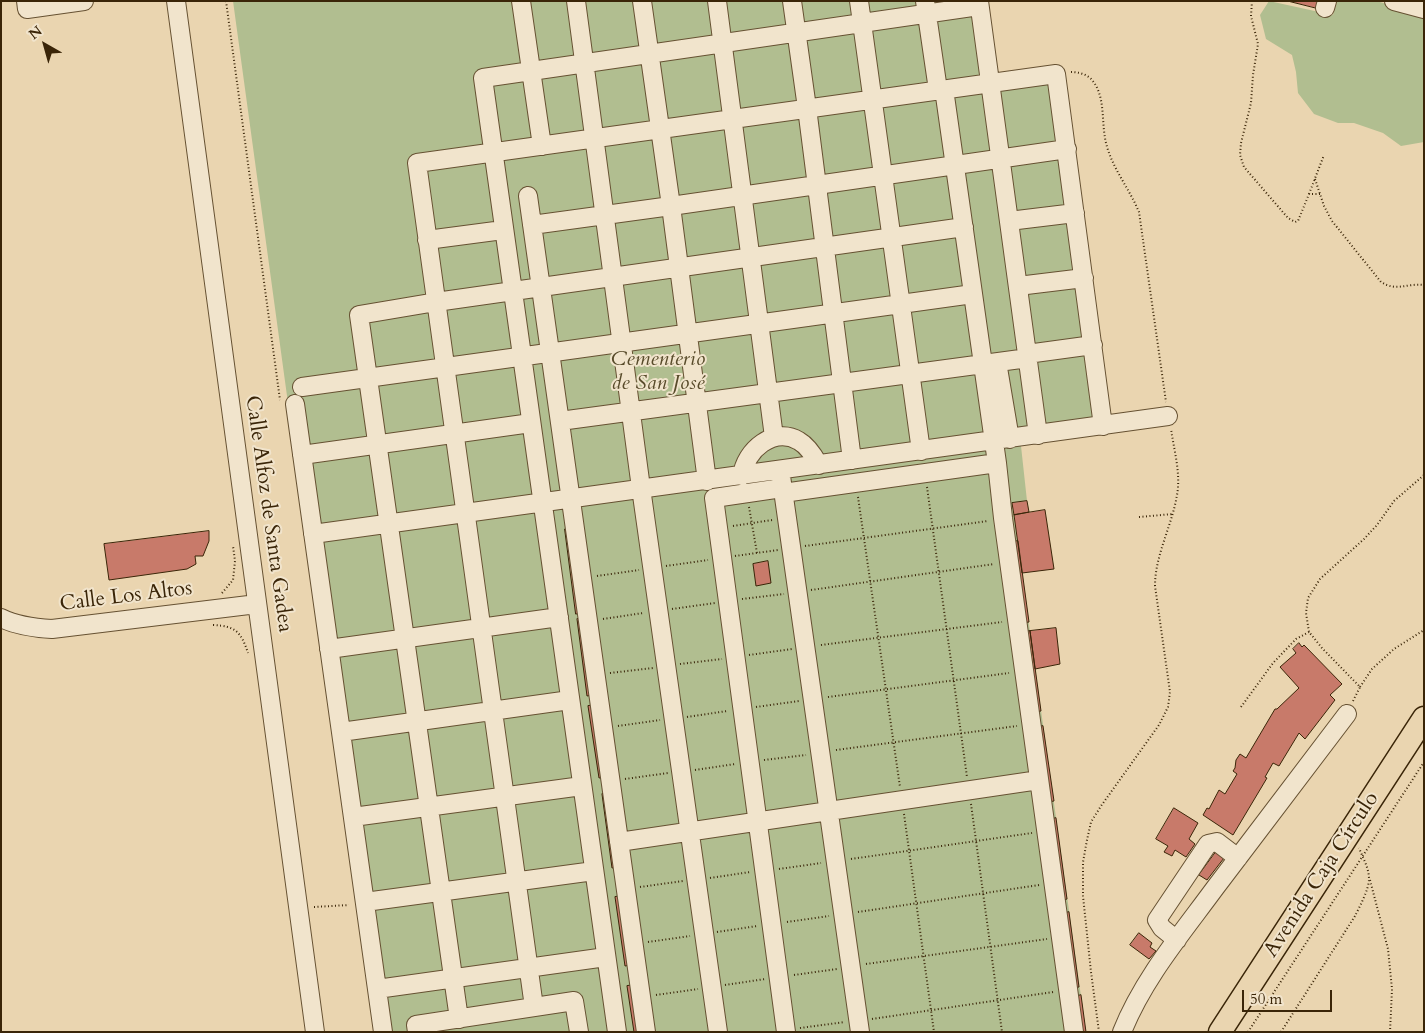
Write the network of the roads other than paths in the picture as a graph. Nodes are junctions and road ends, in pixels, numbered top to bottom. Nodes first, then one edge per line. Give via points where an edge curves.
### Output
1 (26, 1) edge
2 (84, 1) edge
3 (176, 1) edge
4 (521, 1) edge
5 (576, 1) edge
6 (642, 1) edge
7 (717, 1) edge
8 (792, 1) edge
9 (859, 1) edge
10 (1394, 1) edge
11 (979, 4) edge
12 (926, 8) edge
13 (1424, 9) edge
14 (862, 23) junction
15 (796, 32) junction
16 (724, 42) junction
17 (650, 53) junction
18 (584, 63) junction
19 (531, 71) junction
20 (990, 82) junction
21 (941, 90) junction
22 (872, 99) junction
23 (807, 108) junction
24 (734, 120) junction
25 (661, 130) junction
26 (594, 139) junction
27 (542, 146) junction
28 (1067, 149) junction
29 (492, 153) junction
30 (1000, 159) junction
31 (956, 166) junction
32 (883, 176) junction
33 (817, 185) junction
34 (528, 196) dead end
35 (743, 196) junction
36 (672, 206) junction
37 (1075, 213) junction
38 (605, 215) junction
39 (1009, 222) junction
40 (532, 225) junction
41 (964, 227) junction
42 (504, 230) junction
43 (892, 238) junction
44 (427, 240) junction
45 (825, 247) junction
46 (751, 258) junction
47 (679, 268) junction
48 (613, 277) junction
49 (1084, 278) junction
50 (1018, 286) junction
51 (541, 288) junction
52 (512, 292) junction
53 (973, 294) junction
54 (436, 302) junction
55 (901, 304) junction
56 (833, 313) junction
57 (759, 323) junction
58 (688, 333) junction
59 (622, 342) junction
60 (1093, 345) junction
61 (550, 352) junction
62 (522, 356) junction
63 (1027, 356) junction
64 (990, 362) junction
65 (445, 367) junction
66 (910, 373) junction
67 (368, 378) junction
68 (842, 382) junction
69 (302, 387) dead end
70 (768, 392) junction
71 (697, 402) junction
72 (295, 404) dead end
73 (631, 412) junction
74 (1168, 416) road end
75 (560, 421) junction
76 (531, 423) junction
77 (1103, 426) junction
78 (454, 434) junction
79 (1038, 435) junction
80 (774, 437) junction
81 (1001, 440) junction
82 (378, 445) junction
83 (921, 451) junction
84 (302, 455) junction
85 (852, 460) junction
86 (997, 463) junction
87 (819, 465) junction
88 (742, 476) junction
89 (707, 481) junction
90 (782, 484) junction
91 (641, 488) junction
92 (571, 499) junction
93 (543, 503) junction
94 (465, 514) junction
95 (389, 524) junction
96 (313, 534) junction
97 (257, 604) junction
98 (559, 617) junction
99 (1, 618) edge
100 (481, 628) junction
101 (405, 638) junction
102 (329, 649) junction
103 (570, 700) junction
104 (493, 711) junction
105 (1347, 714) road end
106 (1424, 718) edge
107 (417, 722) junction
108 (341, 732) junction
109 (1424, 745) edge
110 (1039, 780) junction
111 (582, 786) junction
112 (505, 796) junction
113 (429, 807) junction
114 (828, 811) junction
115 (353, 817) junction
116 (758, 822) junction
117 (691, 831) junction
118 (619, 842) junction
119 (1238, 858) junction
120 (594, 871) junction
121 (516, 882) junction
122 (441, 892) junction
123 (358, 903) junction
124 (1177, 940) junction
125 (606, 957) junction
126 (529, 968) junction
127 (454, 978) junction
128 (377, 989) junction
129 (534, 1007) junction
130 (459, 1019) junction
131 (859, 1026) edge
132 (786, 1031) edge
133 (315, 1032) edge
134 (383, 1032) edge
135 (417, 1032) edge
136 (579, 1032) edge
137 (617, 1032) edge
138 (646, 1032) edge
139 (718, 1032) edge
140 (1074, 1032) edge
141 (1122, 1032) edge
142 (1220, 1032) edge
143 (1238, 1032) edge

1 - 2 street via 27,8
3 - 97 street, Calle Alfoz de Santa Gadea
4 - 19 street
5 - 18 street
6 - 17 street
7 - 16 street
8 - 15 street
9 - 14 street
10 - 13 street
11 - 12 street
11 - 20 street
12 - 14 street
12 - 21 street
14 - 15 street
14 - 22 street
15 - 16 street
15 - 23 street
16 - 17 street
16 - 24 street
17 - 18 street
17 - 25 street
18 - 19 street
18 - 26 street
19 - 27 street
19 - 29 street via 483,78
20 - 21 street
20 - 28 street via 1056,74
20 - 30 street
21 - 22 street
21 - 31 street
22 - 23 street
22 - 32 street
23 - 24 street
23 - 33 street
24 - 25 street
24 - 35 street
25 - 26 street
25 - 36 street
26 - 27 street
26 - 38 street
27 - 29 street
28 - 30 street
28 - 37 street
29 - 42 street
29 - 44 street via 417,163
30 - 31 street
30 - 39 street
31 - 32 street
31 - 41 street
32 - 33 street
32 - 43 street
33 - 35 street
33 - 45 street
34 - 40 street
35 - 36 street
35 - 46 street
36 - 38 street
36 - 47 street
37 - 39 street
37 - 49 street
38 - 40 street
38 - 48 street
39 - 50 street
40 - 51 street
41 - 43 street
41 - 53 street
42 - 44 street
42 - 52 street
43 - 45 street
43 - 55 street
44 - 54 street
45 - 46 street
45 - 56 street
46 - 47 street
46 - 57 street
47 - 48 street
47 - 58 street
48 - 51 street
48 - 59 street
49 - 50 street
49 - 60 street
50 - 63 street
51 - 52 street
51 - 61 street
52 - 54 street
52 - 62 street
53 - 55 street
53 - 64 street
54 - 65 street
54 - 67 street via 359,315
55 - 56 street
55 - 66 street
56 - 57 street
56 - 68 street
57 - 58 street
57 - 70 street
58 - 59 street
58 - 71 street
59 - 61 street
59 - 73 street
60 - 63 street
60 - 77 street
61 - 62 street
61 - 75 street
62 - 65 street
62 - 76 street
63 - 64 street
63 - 79 street
64 - 66 street
64 - 81 street
65 - 67 street
65 - 78 street
66 - 68 street
66 - 83 street
67 - 69 street
67 - 82 street
68 - 70 street
68 - 85 street
70 - 71 street
70 - 80 street
71 - 73 street
71 - 89 street
72 - 84 street
73 - 75 street
73 - 91 street
74 - 77 street
75 - 92 street
76 - 78 street
76 - 93 street
77 - 79 street
78 - 82 street
78 - 94 street
79 - 81 street
80 - 87 street via 800,441
80 - 88 street via 752,453
81 - 83 street
81 - 86 street
82 - 84 street
82 - 95 street
83 - 85 street
84 - 96 street
85 - 87 street
86 - 90 street via 856,483
86 - 110 street
87 - 90 street
88 - 89 street
88 - 90 street
89 - 91 street
90 - 114 street
90 - 116 street via 714,498
91 - 92 street
91 - 117 street
92 - 93 street
92 - 118 street
93 - 94 street
93 - 98 street
94 - 95 street
94 - 100 street
95 - 96 street
95 - 101 street
96 - 102 street
97 - 99 street, Calle Los Altos via 52,629 13,624
97 - 133 street, Calle Alfoz de Santa Gadea
98 - 100 street
98 - 103 street
100 - 101 street
100 - 104 street
101 - 102 street
101 - 107 street
102 - 108 street
103 - 104 street
103 - 111 street
104 - 107 street
104 - 112 street
105 - 119 street
106 - 142 main road, Avenida Caja Círculo
107 - 108 street
107 - 113 street
108 - 115 street
109 - 143 main road, Avenida Caja Círculo via 1360,851
110 - 114 street
110 - 140 street
111 - 112 street
111 - 120 street
112 - 113 street
112 - 121 street
113 - 115 street
113 - 122 street
114 - 116 street
114 - 131 street
115 - 123 street
116 - 117 street
116 - 132 street
117 - 118 street
117 - 139 street
118 - 138 street
119 - 124 street
119 - 124 street via 1217,842 1208,844 1157,920
120 - 121 street
120 - 125 street
121 - 122 street
121 - 126 street
122 - 123 street
122 - 127 street
123 - 128 street
124 - 141 street via 1130,1012
125 - 126 street
125 - 137 street
126 - 127 street
126 - 129 street
127 - 128 street
127 - 130 street
128 - 134 street
129 - 130 street
129 - 136 street via 574,1001
130 - 135 street via 416,1026

